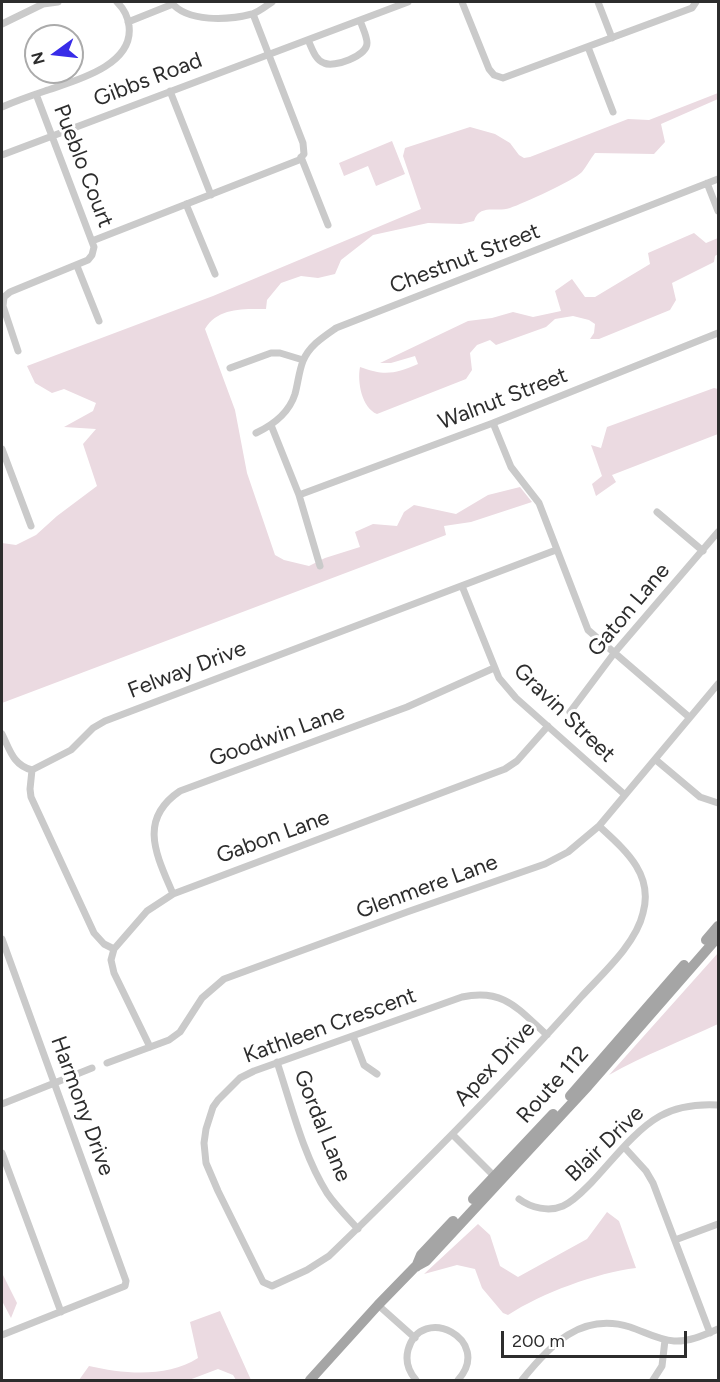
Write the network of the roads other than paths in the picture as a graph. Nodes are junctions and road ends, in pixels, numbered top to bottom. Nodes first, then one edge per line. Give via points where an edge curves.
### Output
1 (58, 2) edge
2 (117, 2) edge
3 (272, 2) edge
4 (408, 2) edge
5 (462, 2) edge
6 (598, 2) edge
7 (696, 2) edge
8 (172, 3) edge
9 (253, 14) junction
10 (360, 20) junction
11 (128, 22) junction
12 (2, 24) edge
13 (612, 38) junction
14 (308, 40) junction
15 (588, 47) junction
16 (269, 55) junction
17 (170, 91) junction
18 (36, 94) junction
19 (2, 107) edge
20 (613, 112) dead end
21 (52, 136) junction
22 (2, 155) edge
23 (302, 155) junction
24 (718, 179) edge
25 (707, 183) junction
26 (211, 195) junction
27 (186, 204) junction
28 (718, 211) edge
29 (328, 225) dead end
30 (92, 241) junction
31 (77, 266) junction
32 (215, 274) dead end
33 (99, 321) dead end
34 (718, 333) edge
35 (18, 351) dead end
36 (303, 360) junction
37 (230, 368) dead end
38 (494, 423) junction
39 (271, 425) junction
40 (256, 433) dead end
41 (2, 449) edge
42 (299, 495) junction
43 (657, 512) dead end
44 (31, 526) dead end
45 (718, 532) edge
46 (556, 550) junction
47 (703, 551) junction
48 (320, 566) dead end
49 (462, 586) junction
50 (615, 652) junction
51 (494, 668) junction
52 (718, 684) edge
53 (570, 712) dead end
54 (689, 717) junction
55 (548, 726) junction
56 (2, 734) edge
57 (656, 759) junction
58 (32, 770) junction
59 (624, 794) junction
60 (718, 803) edge
61 (599, 826) junction
62 (173, 894) junction
63 (718, 926) edge
64 (718, 937) edge
65 (2, 939) edge
66 (114, 949) junction
67 (547, 1035) junction
68 (353, 1036) junction
69 (150, 1047) junction
70 (278, 1062) junction
71 (107, 1063) dead end
72 (93, 1068) dead end
73 (377, 1074) dead end
74 (54, 1084) junction
75 (2, 1104) edge
76 (718, 1105) edge
77 (453, 1135) junction
78 (625, 1148) junction
79 (2, 1153) edge
80 (497, 1179) junction
81 (519, 1199) dead end
82 (718, 1224) edge
83 (358, 1229) junction
84 (675, 1240) junction
85 (272, 1286) joint
86 (378, 1305) junction
87 (61, 1312) junction
88 (718, 1329) edge
89 (710, 1333) junction
90 (2, 1335) edge
91 (415, 1338) junction
92 (665, 1340) junction
93 (310, 1380) edge
94 (416, 1380) edge
95 (458, 1380) edge
96 (522, 1380) edge
97 (653, 1380) edge

1 - 12 street via 43,4
2 - 11 street
3 - 9 street
4 - 10 street, Gibbs Road
5 - 15 street via 489,69 500,78
6 - 13 street
7 - 13 street via 692,8
8 - 9 street via 212,20
8 - 11 street
9 - 16 street
10 - 14 street, Gibbs Road
10 - 14 street via 366,49 338,64 324,64
11 - 18 street via 129,37 119,55 91,76
13 - 15 street
14 - 16 street, Gibbs Road
15 - 20 street
16 - 17 street, Gibbs Road
16 - 23 street via 303,143
17 - 21 street, Gibbs Road
17 - 26 street
18 - 19 street
18 - 21 street, Pueblo Court
21 - 22 street, Gibbs Road
21 - 30 street, Pueblo Court
23 - 26 street via 299,160
23 - 29 street
24 - 25 street, Chestnut Street
25 - 28 street
25 - 36 street, Chestnut Street via 336,328 313,345
26 - 27 street
27 - 30 street
27 - 32 street
30 - 31 street, Pueblo Court via 88,260
31 - 33 street
31 - 35 street via 4,297 3,306
34 - 38 street, Walnut Street
36 - 37 street via 271,353
36 - 39 street, Chestnut Street via 290,405
38 - 42 street, Walnut Street
38 - 46 street via 511,467 539,503
39 - 40 street, Chestnut Street
39 - 42 street
41 - 44 street
42 - 48 street
43 - 47 street
45 - 47 street, Gaton Lane
46 - 49 street, Felway Drive
46 - 50 street via 588,630
47 - 50 street, Gaton Lane
49 - 51 street, Gravin Street
49 - 58 street, Felway Drive via 105,721 71,750
50 - 53 street, Gaton Lane
50 - 54 street
51 - 55 street, Gravin Street via 512,693
51 - 62 street, Goodwin Lane via 407,707 172,796 158,814 153,837
52 - 54 street, Glenmere Lane
54 - 57 street, Glenmere Lane
55 - 59 street, Gravin Street
55 - 62 street, Gabon Lane via 505,769
56 - 58 street via 17,763
57 - 59 street, Glenmere Lane
57 - 60 street via 700,797
58 - 66 street via 31,797 94,933
59 - 61 street, Glenmere Lane
61 - 67 street, Apex Drive via 641,871 646,891 644,912 624,947
61 - 69 street, Glenmere Lane via 568,852 545,864 224,979 202,998 180,1032
62 - 66 street, Gabon Lane via 147,911
63 - 80 main road, Route 112
64 - 80 main road, Route 112 via 588,1086
65 - 74 street, Harmony Drive
66 - 69 street via 111,967
67 - 68 street, Kathleen Crescent via 508,1001 476,994
67 - 77 street, Apex Drive
68 - 70 street, Kathleen Crescent
68 - 73 street via 364,1065
69 - 71 street, Glenmere Lane
70 - 83 street, Gordal Lane via 319,1178 335,1204
70 - 85 street, Kathleen Crescent via 240,1078 218,1100 204,1143 206,1163 218,1191 258,1275
72 - 74 street
74 - 75 street
74 - 87 street, Harmony Drive via 126,1281 125,1286
76 - 78 street, Blair Drive via 701,1104 671,1111 648,1124
77 - 80 street
77 - 83 street, Apex Drive
78 - 81 street, Blair Drive via 581,1194 563,1206 543,1208
78 - 84 street via 653,1183
79 - 87 street
80 - 86 main road, Route 112 via 426,1261
82 - 84 street
83 - 85 street, Apex Drive via 320,1263
84 - 89 street
86 - 91 street
86 - 93 main road, Route 112
87 - 90 street
88 - 89 street
89 - 92 street via 687,1340
91 - 94 street via 407,1359
91 - 95 street via 434,1328 447,1329 458,1336 468,1359
92 - 96 street via 618,1324 587,1326 557,1341
92 - 97 street via 662,1366

